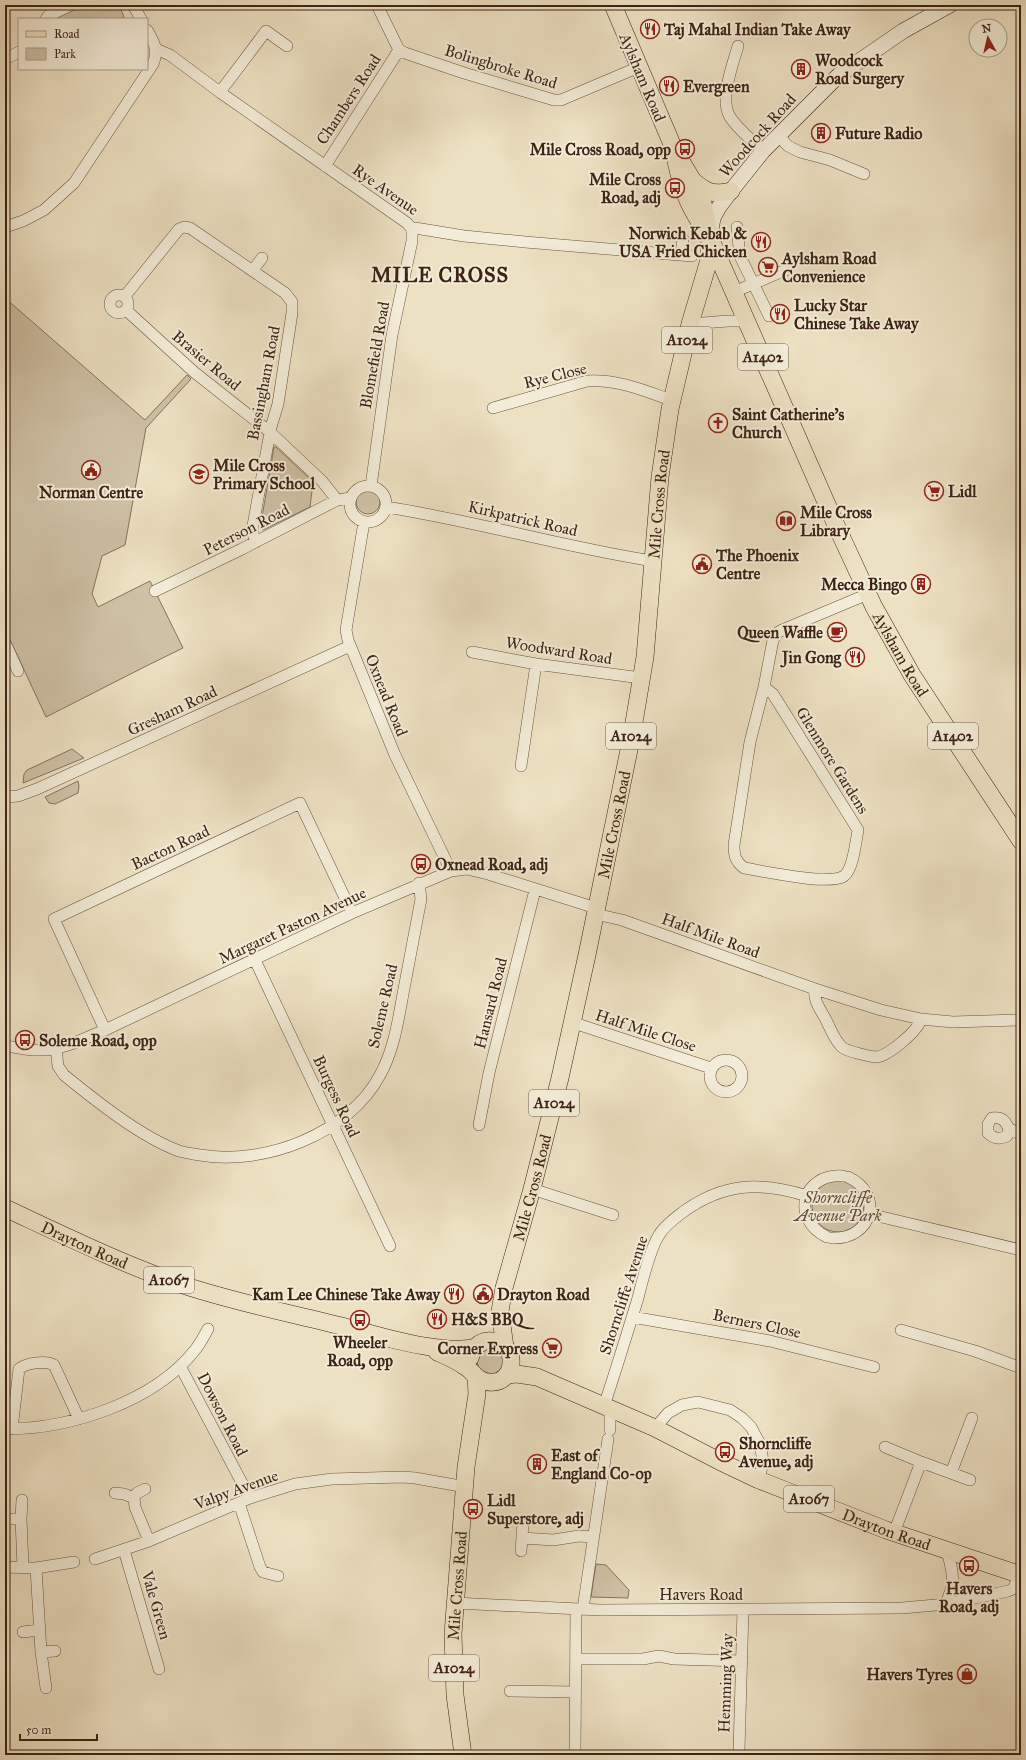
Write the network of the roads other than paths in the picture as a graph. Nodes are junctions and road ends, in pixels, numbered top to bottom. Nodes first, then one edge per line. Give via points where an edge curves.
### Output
1 (71, 5) edge
2 (133, 5) edge
3 (377, 5) edge
4 (613, 5) edge
5 (950, 5) edge
6 (929, 9) edge
7 (47, 18) edge
8 (138, 18) edge
9 (148, 32) edge
10 (287, 46) dead end
11 (738, 46) dead end
12 (156, 49) junction
13 (399, 50) junction
14 (18, 52) edge
15 (5, 59) edge
16 (639, 67) junction
17 (220, 92) junction
18 (778, 135) junction
19 (674, 149) junction
20 (763, 151) junction
21 (324, 166) junction
22 (864, 174) dead end
23 (693, 181) junction
24 (731, 191) junction
25 (5, 227) edge
26 (737, 227) dead end
27 (412, 229) junction
28 (710, 238) junction
29 (683, 239) dead end
30 (262, 258) dead end
31 (788, 269) dead end
32 (253, 270) junction
33 (754, 284) junction
34 (734, 292) junction
35 (125, 296) junction
36 (126, 310) junction
37 (769, 316) dead end
38 (746, 321) junction
39 (690, 324) junction
40 (672, 400) junction
41 (493, 408) dead end
42 (270, 432) junction
43 (371, 486) junction
44 (351, 498) junction
45 (337, 500) junction
46 (386, 507) junction
47 (364, 522) junction
48 (256, 542) junction
49 (653, 561) junction
50 (155, 591) dead end
51 (868, 594) junction
52 (350, 646) junction
53 (7, 648) dead end
54 (472, 652) dead end
55 (9, 661) edge
56 (536, 664) junction
57 (18, 671) dead end
58 (641, 678) junction
59 (764, 687) junction
60 (521, 766) dead end
61 (5, 798) edge
62 (1021, 841) edge
63 (451, 871) junction
64 (419, 884) junction
65 (535, 890) junction
66 (595, 911) junction
67 (352, 913) junction
68 (255, 960) junction
69 (815, 989) junction
70 (921, 1019) junction
71 (1021, 1020) edge
72 (572, 1022) junction
73 (105, 1030) junction
74 (5, 1046) edge
75 (56, 1048) junction
76 (711, 1068) dead end
77 (333, 1125) junction
78 (479, 1125) dead end
79 (1009, 1129) dead end
80 (1021, 1136) edge
81 (532, 1189) junction
82 (807, 1196) junction
83 (5, 1208) edge
84 (869, 1214) junction
85 (613, 1215) dead end
86 (390, 1246) dead end
87 (1021, 1250) edge
88 (500, 1312) junction
89 (632, 1317) junction
90 (208, 1329) dead end
91 (902, 1330) dead end
92 (422, 1346) junction
93 (476, 1346) junction
94 (508, 1350) junction
95 (180, 1366) junction
96 (874, 1368) dead end
97 (1021, 1368) edge
98 (474, 1374) junction
99 (503, 1378) junction
100 (537, 1378) junction
101 (607, 1407) junction
102 (474, 1416) junction
103 (972, 1418) dead end
104 (80, 1419) junction
105 (655, 1428) junction
106 (8, 1429) edge
107 (885, 1447) dead end
108 (921, 1462) junction
109 (951, 1473) junction
110 (759, 1480) junction
111 (970, 1480) dead end
112 (466, 1487) junction
113 (145, 1489) dead end
114 (115, 1493) dead end
115 (134, 1498) junction
116 (250, 1498) junction
117 (22, 1500) dead end
118 (239, 1503) junction
119 (5, 1519) edge
120 (21, 1520) junction
121 (523, 1523) dead end
122 (894, 1533) junction
123 (593, 1536) junction
124 (522, 1538) junction
125 (149, 1542) junction
126 (124, 1550) junction
127 (521, 1551) dead end
128 (947, 1551) junction
129 (95, 1559) dead end
130 (74, 1562) dead end
131 (5, 1568) edge
132 (23, 1568) junction
133 (36, 1568) junction
134 (1020, 1574) edge
135 (278, 1576) dead end
136 (455, 1603) junction
137 (947, 1604) junction
138 (579, 1609) junction
139 (743, 1610) junction
140 (39, 1630) junction
141 (23, 1632) dead end
142 (55, 1651) dead end
143 (41, 1652) junction
144 (576, 1659) junction
145 (742, 1661) junction
146 (159, 1669) dead end
147 (46, 1688) dead end
148 (510, 1691) dead end
149 (575, 1692) junction
150 (463, 1755) edge
151 (575, 1755) edge
152 (736, 1755) edge

1 - 7 street
2 - 8 street
3 - 13 street
4 - 16 main road, Aylsham Road / A1402
5 - 6 street, Woodcock Road
6 - 18 street, Woodcock Road via 903,31 839,74
9 - 12 street
10 - 17 street via 266,31
11 - 20 street via 725,94 726,107 729,116
12 - 17 street, Rye Avenue via 170,55
12 - 25 street via 153,64 74,183 44,210
13 - 16 street, Bolingbroke Road via 554,100 561,100
13 - 21 street, Chambers Road
14 - 15 street
16 - 19 main road, Aylsham Road / A1402
17 - 21 street, Rye Avenue
18 - 20 street, Woodcock Road
18 - 22 street via 788,146 800,152 830,160
19 - 23 main road, Aylsham Road / A1402
19 - 28 main road, Aylsham Road / A1402 via 681,186 692,212
20 - 24 street, Woodcock Road
21 - 27 street, Rye Avenue
23 - 24 main road, A1402 via 707,192 720,194
23 - 28 main road, Aylsham Road / A1402 via 705,210
24 - 28 street, Woodcock Road via 713,218
26 - 33 street via 740,256
27 - 29 street, Rye Avenue via 525,242 687,255
27 - 43 street, Blomefield Road via 413,235 392,335
28 - 34 main road, Aylsham Road / A1402
28 - 39 main road, Mile Cross Road / A1024 via 709,260
30 - 32 street
31 - 33 street
32 - 35 street, Bassingham Road via 190,228 184,227 179,229
32 - 42 street, Bassingham Road via 286,293 292,302 278,404
33 - 34 street
33 - 37 street
34 - 38 main road, Aylsham Road / A1402
35 - 36 street via 128,304
35 - 36 street via 118,294 110,298 109,306 114,313
36 - 42 street, Brasier Road via 194,372
38 - 39 street
38 - 51 main road, Aylsham Road / A1402
39 - 40 main road, Mile Cross Road / A1024
40 - 41 street, Rye Close via 638,387 600,380 587,381
40 - 49 main road, Mile Cross Road / A1024 via 662,457
42 - 45 street, Brasier Road via 322,481
42 - 48 street, Bassingham Road via 252,531
43 - 44 street, Peterson Road via 362,487 354,492
43 - 46 street via 379,490 385,498
44 - 45 street, Peterson Road
44 - 47 street via 352,513
45 - 48 street, Peterson Road
46 - 47 street via 378,519
46 - 49 street, Kirkpatrick Road via 432,514 602,553
47 - 52 street, Oxnead Road via 346,630
48 - 50 street, Peterson Road
49 - 58 main road, Mile Cross Road / A1024
51 - 59 street, Glenmore Gardens via 777,634 773,640
51 - 62 main road, Aylsham Road / A1402 via 912,675
52 - 61 street, Gresham Road via 38,789
52 - 63 street, Oxnead Road via 395,755
53 - 55 street
54 - 56 street, Woodward Road
55 - 57 street
56 - 58 street, Woodward Road
56 - 60 street
58 - 66 main road, Mile Cross Road / A1024
59 - 59 street, Glenmore Gardens via 750,742 734,856 737,863 744,868 835,880 844,876 850,868 858,830 773,694
63 - 64 street, Margaret Paston Avenue
63 - 65 street, Margaret Paston Avenue via 467,869
64 - 67 street, Margaret Paston Avenue
64 - 77 street, Soleme Road via 421,899 392,1047 380,1076 362,1101
65 - 66 street, Margaret Paston Avenue
65 - 78 street, Hansard Road via 489,1073
66 - 69 street, Half Mile Road
66 - 72 main road, Mile Cross Road / A1024
67 - 68 street, Margaret Paston Avenue
67 - 73 street, Bacton Road via 300,803 54,919
68 - 73 street, Margaret Paston Avenue
68 - 77 street, Burgess Road
69 - 70 street, Half Mile Road via 880,1010
69 - 70 street via 815,1000 837,1042 847,1050 872,1056 885,1054 908,1037
70 - 71 street, Half Mile Road via 953,1022
72 - 76 street, Half Mile Close
72 - 81 main road, Mile Cross Road / A1024
73 - 75 street, Margaret Paston Avenue
74 - 75 street, Margaret Paston Avenue via 36,1050
75 - 77 street, Soleme Road via 58,1066 64,1075 158,1143 182,1152 212,1157 255,1155 308,1138
77 - 86 street, Burgess Road
79 - 80 street
81 - 85 street
81 - 88 main road, Mile Cross Road / A1024 via 504,1288
82 - 84 street via 811,1188 825,1178 846,1177 861,1185 866,1191 869,1198
82 - 84 street via 806,1216 818,1232 829,1237 842,1239 855,1233 866,1223
82 - 89 street, Shorncliffe Avenue via 775,1187 750,1187 725,1190 698,1201 658,1235
83 - 92 main road, Drayton Road / A1067 via 65,1236 184,1285 266,1309
84 - 87 street
88 - 93 main road, Mile Cross Road / A1024
88 - 94 main road, Mile Cross Road / A1024
89 - 96 street, Berners Close via 770,1341
89 - 101 street, Shorncliffe Avenue
90 - 95 street via 196,1349
91 - 97 street via 975,1351
92 - 93 main road, Drayton Road / A1067 via 463,1350
92 - 98 main road, Drayton Road / A1067 via 453,1360
93 - 94 main road, Drayton Road via 488,1341 498,1342
93 - 98 main road via 469,1361
94 - 99 main road via 511,1367
94 - 100 main road, Drayton Road / A1067
95 - 104 street via 159,1383 127,1400
95 - 116 street, Dowson Road
98 - 99 main road, Drayton Road via 488,1382
98 - 102 main road, Mile Cross Road / A1024 via 477,1394
99 - 100 main road, Drayton Road / A1067 via 517,1374
99 - 102 main road, Mile Cross Road / A1024
100 - 101 main road, Drayton Road / A1067
101 - 105 main road, Drayton Road / A1067
101 - 123 street, Shorncliffe Avenue via 609,1435
102 - 112 main road, Mile Cross Road / A1024 via 466,1467
103 - 109 street
104 - 106 street
104 - 106 street via 54,1365 50,1362 23,1366 19,1369
105 - 110 main road, Drayton Road / A1067
105 - 110 street via 668,1413 682,1405 698,1402 730,1410 751,1427 760,1444 763,1461
107 - 108 street
108 - 109 street
108 - 122 street
109 - 111 street
110 - 122 main road, Drayton Road / A1067
112 - 116 street, Valpy Avenue via 415,1478 332,1479 295,1484
112 - 136 main road, Mile Cross Road / A1024
113 - 115 street
114 - 115 street
115 - 125 street via 134,1507
116 - 118 street, Valpy Avenue
117 - 120 street
118 - 125 street, Valpy Avenue
118 - 135 street via 260,1567 264,1572
119 - 120 street
120 - 132 street
121 - 124 street
122 - 128 main road, Drayton Road / A1067
123 - 124 street via 553,1540
123 - 138 street, Shorncliffe Avenue
124 - 127 street
125 - 126 street, Valpy Avenue
126 - 129 street, Valpy Avenue
126 - 146 street, Vale Green
128 - 134 main road, Drayton Road / A1067
128 - 137 street via 952,1585
130 - 133 street
131 - 132 street
132 - 133 street
133 - 140 street
134 - 137 street, Havers Road via 1013,1588 1008,1591
136 - 138 street, Havers Road
136 - 150 main road, Mile Cross Road / A1024 via 455,1695
137 - 139 street, Havers Road via 902,1608
138 - 139 street, Havers Road
138 - 144 street
139 - 145 street, Hemming Way
140 - 141 street
140 - 143 street
142 - 143 street
143 - 147 street
144 - 145 street via 643,1660 660,1656 674,1659
144 - 149 street
145 - 152 street, Hemming Way via 739,1751
148 - 149 street
149 - 151 street

